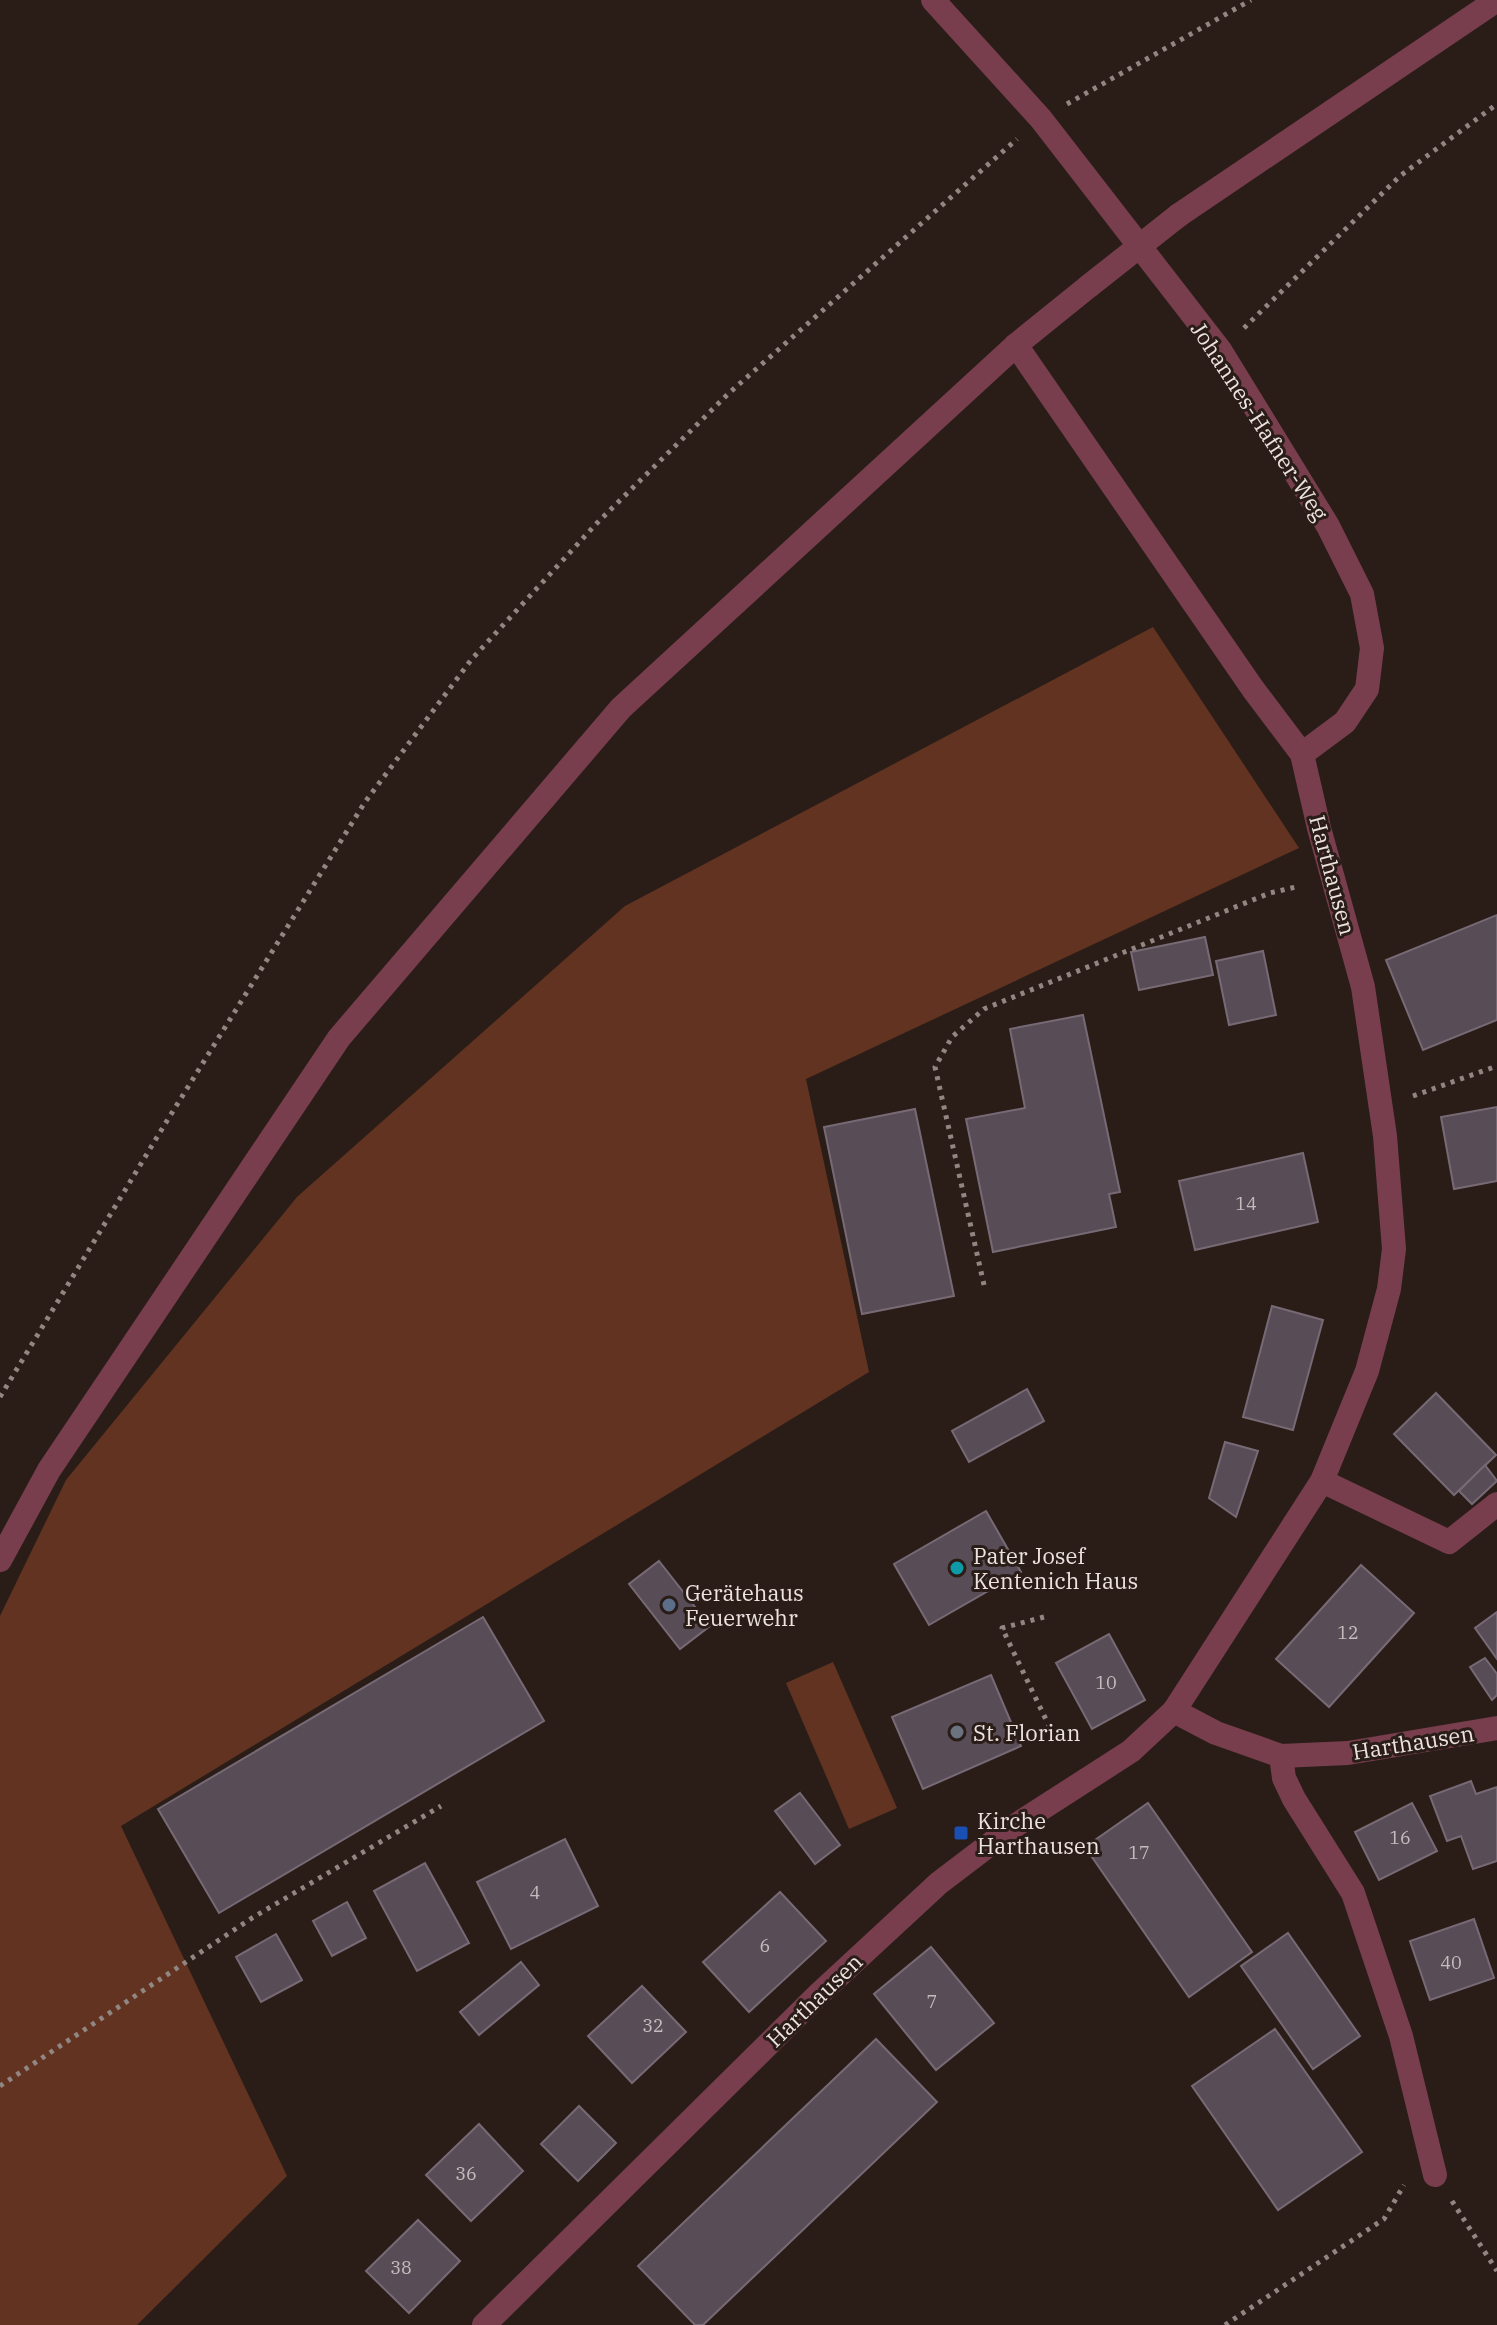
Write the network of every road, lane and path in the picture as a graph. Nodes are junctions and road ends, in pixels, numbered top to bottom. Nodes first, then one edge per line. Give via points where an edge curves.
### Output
1 (933, 0) edge
2 (1251, 0) edge
3 (1497, 0) edge
4 (1497, 104) edge
5 (1041, 119) junction
6 (1016, 345) junction
7 (1220, 350) junction
8 (1302, 754) junction
9 (1332, 879) junction
10 (1497, 1066) edge
11 (1382, 1107) junction
12 (984, 1285) dead end
13 (0, 1397) edge
14 (1322, 1481) junction
15 (1497, 1504) edge
16 (0, 1560) edge
17 (1044, 1617) dead end
18 (1174, 1711) junction
19 (1497, 1728) edge
20 (1051, 1730) dead end
21 (1281, 1756) junction
22 (441, 1806) dead end
23 (0, 2086) edge
24 (1426, 2146) junction
25 (1435, 2175) joint
26 (1497, 2271) edge
27 (484, 2325) edge
28 (1225, 2325) edge

1 - 5 street, Johannes-Hafner-Weg
2 - 5 path
3 - 6 street, bridge via 1179,215
4 - 7 path via 1400,176
5 - 7 street, Johannes-Hafner-Weg
5 - 13 path via 728,394 597,523 471,660 365,802
6 - 8 street, Harthausen
6 - 16 street via 621,708 339,1038 49,1470
7 - 8 street, Johannes-Hafner-Weg via 1328,526 1362,594 1372,648 1367,689 1345,722
8 - 9 street, Harthausen
9 - 11 street, Harthausen via 1363,987
9 - 12 path via 1270,893 984,1009 952,1037 935,1067
10 - 11 path
11 - 14 street, Harthausen via 1394,1249 1389,1289 1367,1371
14 - 15 street via 1449,1542
14 - 18 street, Harthausen
17 - 20 path via 1002,1628
18 - 21 street, Harthausen
18 - 27 street, Harthausen via 1131,1751 1010,1829 939,1883
19 - 21 street, Harthausen via 1348,1753
21 - 24 street via 1294,1799 1353,1893 1401,2036
22 - 23 path via 252,1918
24 - 25 street
24 - 28 path via 1384,2219
25 - 26 path

